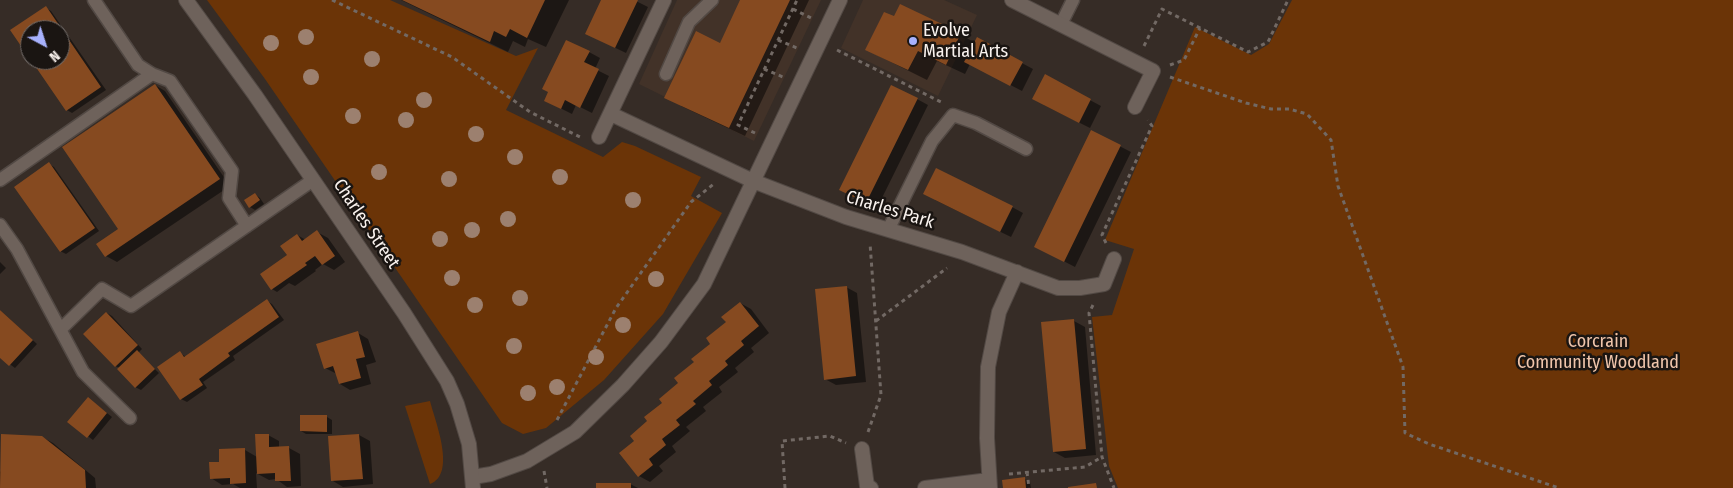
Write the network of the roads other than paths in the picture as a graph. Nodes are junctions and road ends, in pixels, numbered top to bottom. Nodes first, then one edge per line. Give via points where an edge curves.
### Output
1 (94, 0) edge
2 (186, 0) edge
3 (664, 0) edge
4 (712, 0) edge
5 (840, 0) edge
6 (1012, 0) edge
7 (1073, 0) edge
8 (1061, 24) junction
9 (152, 74) junction
10 (666, 74) dead end
11 (1136, 107) road end
12 (611, 114) junction
13 (599, 137) road end
14 (1026, 149) dead end
15 (0, 180) edge
16 (313, 180) junction
17 (753, 181) junction
18 (0, 225) edge
19 (247, 226) junction
20 (889, 228) junction
21 (1114, 259) road end
22 (1017, 272) junction
23 (61, 329) junction
24 (130, 418) dead end
25 (862, 450) road end
26 (473, 483) edge
27 (989, 484) edge
28 (871, 488) edge
29 (925, 488) edge

1 - 9 lane via 138,65
2 - 16 street, Charles Street
3 - 12 street
4 - 10 lane via 690,22
5 - 17 street
6 - 8 street
7 - 8 lane
8 - 11 street via 1153,71
9 - 15 lane
9 - 19 lane via 170,81 232,171 229,198
12 - 13 street
12 - 17 street, Charles Park
14 - 20 lane via 953,115 932,141
16 - 19 lane
16 - 26 street, Charles Street via 447,381 470,444
17 - 20 street, Charles Park via 846,216
17 - 26 street via 704,284 661,342 623,385 575,432 527,461
18 - 23 lane via 17,249
19 - 23 lane via 131,306 102,289
20 - 22 street, Charles Park
21 - 22 street, Charles Park via 1104,284 1080,288 1058,288
22 - 27 street via 999,312 988,367
23 - 24 lane via 83,372
25 - 28 street via 867,486
27 - 29 street

